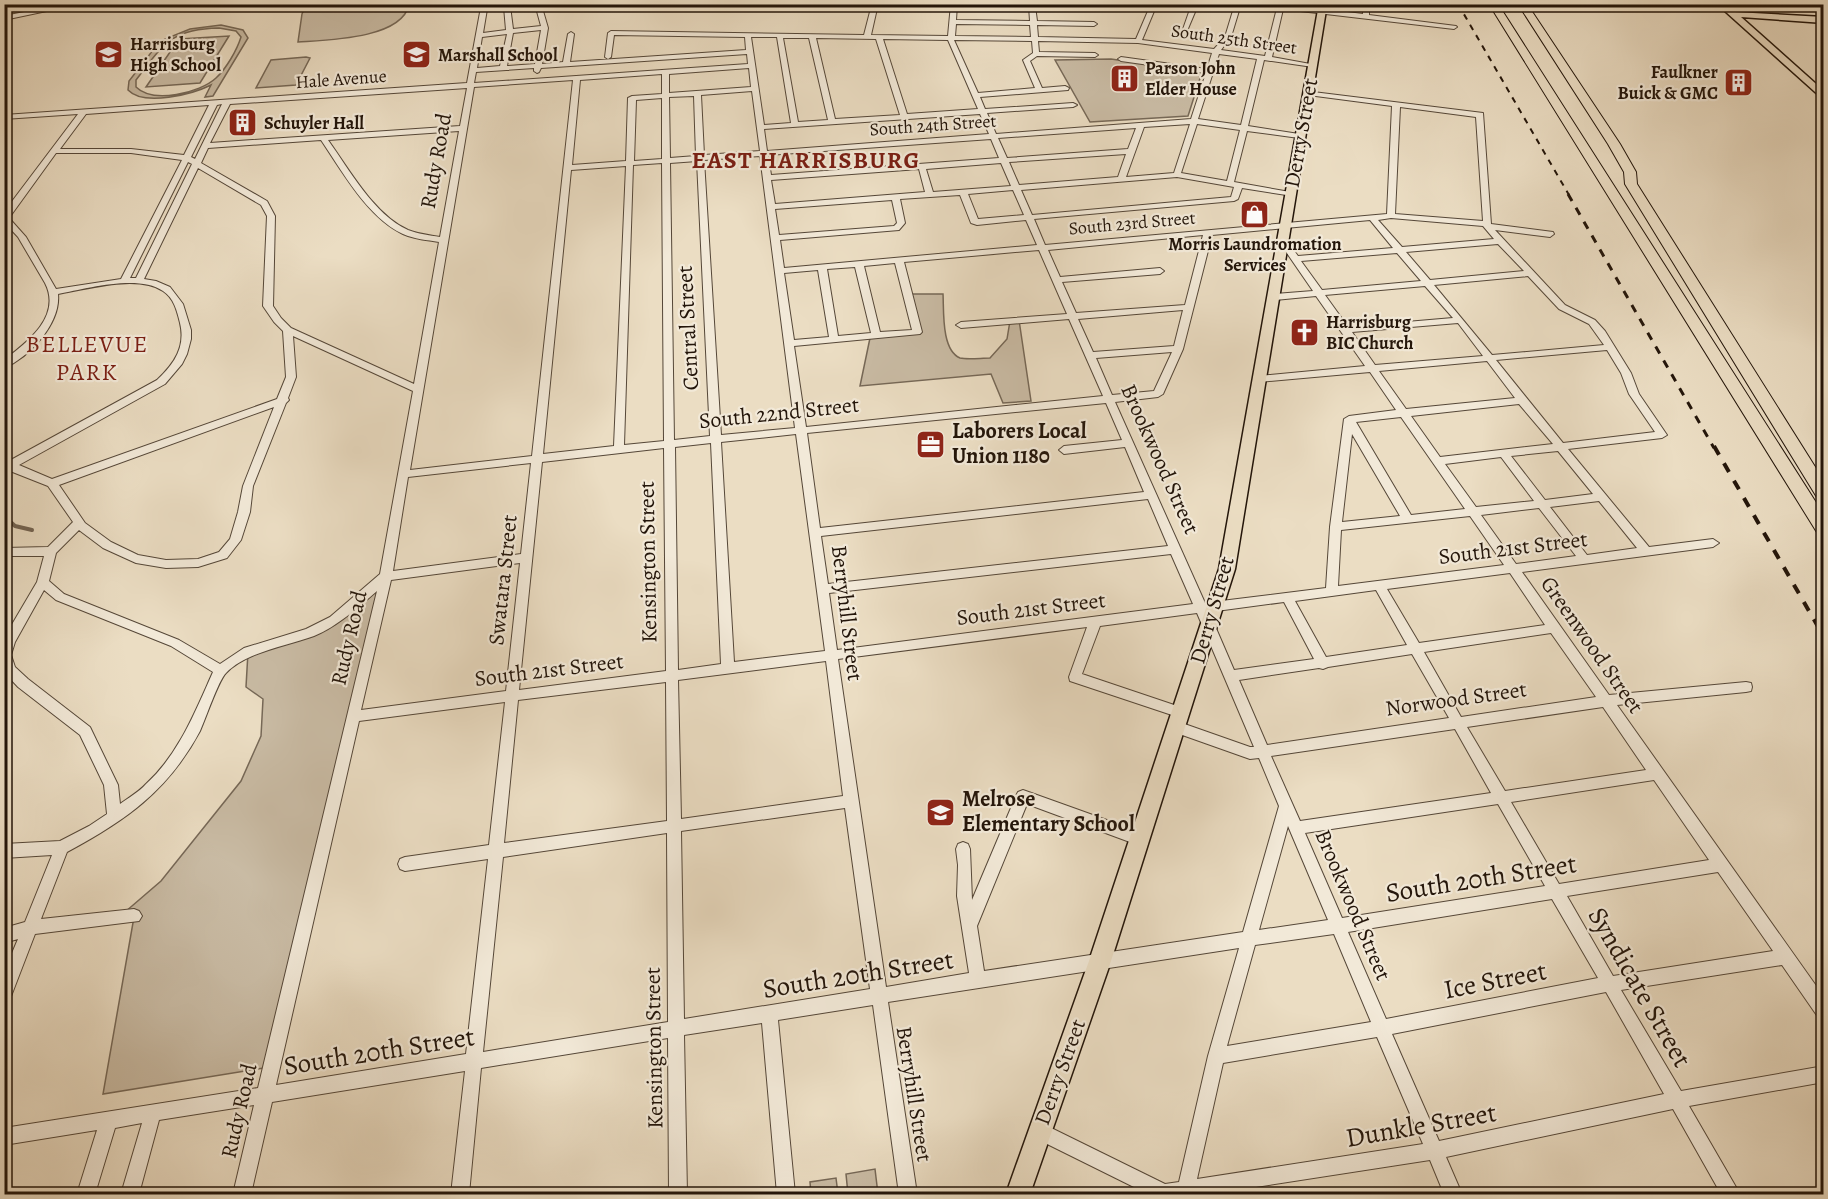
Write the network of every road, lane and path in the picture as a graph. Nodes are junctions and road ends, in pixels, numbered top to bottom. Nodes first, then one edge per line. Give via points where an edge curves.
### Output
1 (77, 4) edge
2 (513, 4) edge
3 (538, 4) edge
4 (875, 4) edge
5 (954, 4) edge
6 (1027, 4) edge
7 (1032, 4) edge
8 (1154, 4) edge
9 (1238, 4) edge
10 (1260, 4) edge
11 (1366, 4) edge
12 (1493, 4) edge
13 (1522, 4) edge
14 (1721, 4) edge
15 (507, 5) edge
16 (1092, 5) edge
17 (1280, 6) edge
18 (1322, 8) edge
19 (1192, 12) dead end
20 (1731, 14) junction
21 (1366, 17) junction
22 (4, 18) edge
23 (1824, 20) edge
24 (952, 22) junction
25 (1034, 24) junction
26 (1094, 24) junction
27 (1454, 27) dead end
28 (545, 28) junction
29 (1184, 31) dead end
30 (510, 32) junction
31 (571, 34) dead end
32 (479, 35) junction
33 (748, 37) junction
34 (780, 37) junction
35 (812, 38) junction
36 (867, 38) junction
37 (879, 39) junction
38 (951, 40) junction
39 (1035, 41) junction
40 (1097, 41) junction
41 (1138, 41) junction
42 (750, 52) junction
43 (1216, 52) junction
44 (1036, 54) junction
45 (1095, 55) dead end
46 (608, 57) dead end
47 (1265, 58) junction
48 (1121, 59) dead end
49 (566, 64) junction
50 (1313, 65) junction
51 (538, 66) junction
52 (752, 66) junction
53 (503, 68) junction
54 (474, 70) junction
55 (1210, 71) junction
56 (665, 72) junction
57 (577, 78) junction
58 (534, 81) junction
59 (471, 85) junction
60 (1065, 88) dead end
61 (755, 89) junction
62 (1039, 90) junction
63 (1308, 93) junction
64 (698, 94) junction
65 (976, 94) junction
66 (665, 96) junction
67 (1824, 97) edge
68 (227, 102) junction
69 (214, 103) junction
70 (1396, 104) junction
71 (1073, 105) dead end
72 (84, 111) junction
73 (983, 111) junction
74 (4, 117) edge
75 (904, 117) junction
76 (1194, 121) junction
77 (832, 122) junction
78 (795, 124) junction
79 (1141, 124) junction
80 (760, 127) junction
81 (464, 128) junction
82 (1244, 128) junction
83 (993, 135) junction
84 (1299, 136) junction
85 (323, 138) junction
86 (206, 146) junction
87 (1131, 150) junction
88 (55, 151) junction
89 (764, 153) junction
90 (187, 158) junction
91 (701, 158) junction
92 (666, 161) junction
93 (1005, 161) junction
94 (197, 164) junction
95 (628, 164) junction
96 (922, 167) junction
97 (568, 168) junction
98 (1177, 175) junction
99 (767, 178) junction
100 (1121, 179) junction
101 (1235, 185) junction
102 (1017, 188) junction
103 (963, 192) junction
104 (1290, 194) junction
105 (930, 195) junction
106 (895, 197) junction
107 (771, 207) junction
108 (1391, 216) junction
109 (1029, 217) junction
110 (4, 218) edge
111 (1373, 219) junction
112 (1487, 225) junction
113 (16, 226) junction
114 (1286, 226) junction
115 (4, 232) edge
116 (1208, 233) junction
117 (1550, 234) dead end
118 (776, 238) junction
119 (445, 240) junction
120 (1498, 241) junction
121 (1284, 243) junction
122 (1043, 248) junction
123 (1399, 250) junction
124 (1296, 259) junction
125 (899, 260) junction
126 (859, 264) junction
127 (822, 267) junction
128 (780, 271) junction
129 (1160, 271) dead end
130 (1530, 273) junction
131 (140, 279) junction
132 (1057, 280) junction
133 (124, 282) junction
134 (1426, 283) junction
135 (53, 292) junction
136 (1319, 293) junction
137 (1275, 297) junction
138 (1189, 307) junction
139 (1073, 316) junction
140 (1460, 320) junction
141 (961, 325) dead end
142 (288, 330) junction
143 (1346, 330) junction
144 (876, 336) junction
145 (834, 339) junction
146 (790, 343) junction
147 (1610, 347) junction
148 (1178, 349) junction
149 (1090, 355) junction
150 (1490, 358) junction
151 (4, 365) edge
152 (1372, 368) junction
153 (1259, 379) junction
154 (418, 390) junction
155 (1109, 399) junction
156 (284, 400) junction
157 (1522, 400) junction
158 (1404, 413) junction
159 (1349, 419) junction
160 (802, 430) junction
161 (716, 440) junction
162 (1128, 443) junction
163 (669, 445) junction
164 (1561, 447) junction
165 (619, 449) junction
166 (1064, 450) dead end
167 (1503, 454) junction
168 (536, 460) junction
169 (1438, 461) junction
170 (7, 464) edge
171 (405, 474) junction
172 (52, 483) junction
173 (1151, 495) junction
174 (1824, 495) edge
175 (1602, 497) junction
176 (1541, 503) junction
177 (1473, 511) junction
178 (1408, 519) junction
179 (79, 523) junction
180 (1336, 527) junction
181 (1824, 530) edge
182 (816, 533) junction
183 (1713, 543) dead end
184 (1174, 549) junction
185 (51, 551) junction
186 (4, 552) edge
187 (1647, 552) junction
188 (526, 558) junction
189 (1585, 560) junction
190 (1513, 569) junction
191 (386, 576) junction
192 (43, 582) junction
193 (1379, 586) junction
194 (823, 589) junction
195 (1332, 591) junction
196 (1287, 597) junction
197 (1208, 607) junction
198 (1095, 622) junction
199 (1209, 626) junction
200 (1555, 628) junction
201 (1416, 649) junction
202 (832, 655) junction
203 (1323, 664) junction
204 (728, 668) junction
205 (220, 670) junction
206 (672, 676) junction
207 (1230, 676) junction
208 (1746, 687) dead end
209 (512, 696) junction
210 (1606, 701) junction
211 (354, 716) junction
212 (1178, 720) junction
213 (1457, 721) junction
214 (1262, 751) junction
215 (1657, 774) junction
216 (1500, 796) junction
217 (850, 801) junction
218 (1286, 806) junction
219 (114, 817) junction
220 (674, 826) junction
221 (1295, 828) junction
222 (1138, 838) junction
223 (62, 848) junction
224 (963, 849) dead end
225 (4, 851) edge
226 (496, 851) junction
227 (405, 864) dead end
228 (1721, 865) junction
229 (1556, 892) junction
230 (134, 916) dead end
231 (969, 926) junction
232 (1337, 926) junction
233 (31, 927) junction
234 (4, 936) edge
235 (1247, 939) junction
236 (1785, 957) junction
237 (1100, 961) junction
238 (978, 980) junction
239 (1609, 984) junction
240 (4, 993) edge
241 (878, 996) junction
242 (1824, 1011) edge
243 (769, 1014) junction
244 (1381, 1028) junction
245 (676, 1029) junction
246 (1216, 1056) junction
247 (474, 1061) junction
248 (1824, 1074) edge
249 (265, 1095) junction
250 (1676, 1100) junction
251 (153, 1113) junction
252 (109, 1120) junction
253 (1039, 1131) junction
254 (4, 1137) edge
255 (1434, 1151) junction
256 (1186, 1190) junction
257 (86, 1194) edge
258 (130, 1194) edge
259 (242, 1194) edge
260 (460, 1194) edge
261 (678, 1194) edge
262 (786, 1194) edge
263 (908, 1194) edge
264 (1018, 1194) edge
265 (1163, 1194) edge
266 (1453, 1194) edge
267 (1731, 1194) edge

1 - 22 street
2 - 15 street
3 - 28 street
4 - 36 street
5 - 24 street, Brookwood Street
6 - 7 street
7 - 16 street
7 - 25 street
8 - 41 street
9 - 43 street via 1228,37
10 - 17 street
11 - 21 street
12 - 181 highway
13 - 174 highway via 1614,144 1630,172 1631,184
14 - 20 main road
15 - 30 street
15 - 32 street, Rudy Road via 484,7
16 - 26 street
17 - 18 street
17 - 47 street
18 - 21 street
18 - 50 main road, Derry Street
19 - 29 street
20 - 23 main road
20 - 67 main road
21 - 27 street
24 - 25 street
24 - 38 street, Brookwood Street
25 - 26 street
25 - 39 street
26 - 40 street
28 - 30 street
28 - 51 street
30 - 32 street
30 - 53 street
31 - 49 street
32 - 54 street, Rudy Road
33 - 34 street, South 25th Street
33 - 42 street, Berryhill Street
33 - 46 street, South 25th Street via 611,33
34 - 35 street, South 25th Street
34 - 78 street
35 - 36 street, South 25th Street
35 - 77 street
36 - 37 street, South 25th Street
37 - 38 street, South 25th Street
37 - 75 street
38 - 39 street, South 25th Street
38 - 65 street, Brookwood Street
39 - 40 street, South 25th Street
39 - 44 street
40 - 41 street, South 25th Street
41 - 43 street, South 25th Street
42 - 49 street
42 - 52 street, Berryhill Street
43 - 47 street, South 25th Street
43 - 55 street
44 - 45 street
44 - 62 street via 1026,60
47 - 50 street, South 25th Street
47 - 82 street
48 - 55 street
49 - 51 street
50 - 63 main road, Derry Street
51 - 53 street
51 - 58 street
52 - 56 street, Hale Avenue
52 - 61 street, Berryhill Street
53 - 54 street
54 - 59 street, Rudy Road
55 - 76 street
56 - 57 street, Hale Avenue
56 - 66 street, Kensington Street
57 - 58 street, Hale Avenue
57 - 97 street, Swatara Street
58 - 59 street, Hale Avenue
59 - 68 street, Hale Avenue
59 - 81 street, Rudy Road
60 - 62 street
61 - 64 street
61 - 80 street, Berryhill Street
62 - 65 street
63 - 70 street
63 - 84 main road, Derry Street
64 - 66 street
64 - 91 street, Central Street
65 - 73 street, Brookwood Street
66 - 92 street, Kensington Street
66 - 95 street via 632,98
68 - 69 street, Hale Avenue
68 - 86 street
69 - 72 street, Hale Avenue
69 - 90 street
70 - 108 street
70 - 112 street via 1480,115
71 - 73 street
72 - 74 street, Hale Avenue
72 - 88 street
73 - 75 street
73 - 83 street, Brookwood Street
75 - 77 street
76 - 79 street, South 24th Street
76 - 82 street, South 24th Street
76 - 98 street
77 - 78 street
78 - 80 street
79 - 83 street, South 24th Street
79 - 87 street
80 - 89 street, Berryhill Street
81 - 85 street
81 - 119 street, Rudy Road
82 - 84 street, South 24th Street
82 - 101 street
83 - 89 street, South 24th Street
83 - 93 street, Brookwood Street
84 - 104 main road, Derry Street
85 - 86 street
85 - 119 street via 381,214 401,230
86 - 94 street
87 - 93 street
87 - 100 street
88 - 90 street via 131,151
88 - 110 street
89 - 91 street, South 24th Street
89 - 99 street, Berryhill Street
90 - 94 street
90 - 133 street
91 - 92 street, South 24th Street
91 - 161 street, Central Street
92 - 95 street, South 24th Street
92 - 163 street, Kensington Street
93 - 96 street
93 - 102 street, Brookwood Street
94 - 131 street
94 - 142 street via 268,209 271,216 267,306
95 - 97 street, South 24th Street
95 - 165 street
96 - 99 street
96 - 105 street
97 - 168 street, Swatara Street
98 - 100 street
98 - 101 street
99 - 107 street, Berryhill Street
100 - 102 street
101 - 104 street
101 - 109 street via 1234,199
102 - 103 street
102 - 109 street, Brookwood Street
103 - 105 street
103 - 109 street via 975,222
104 - 114 main road, Derry Street
105 - 106 street
106 - 107 street
106 - 118 street via 901,223 896,228
107 - 118 street, Berryhill Street
108 - 111 street, South 23rd Street
108 - 112 street, South 23rd Street
109 - 122 street, Brookwood Street
110 - 113 street
111 - 114 street, South 23rd Street
111 - 123 street
112 - 117 street, South 23rd Street
112 - 120 street
113 - 115 street
113 - 135 street
114 - 116 street, South 23rd Street
114 - 121 main road, Derry Street
116 - 122 street, South 23rd Street
116 - 138 street
118 - 128 street, Berryhill Street
119 - 154 street, Rudy Road
120 - 123 street
120 - 130 street
121 - 124 street, Greenwood Street
121 - 137 main road, Derry Street
122 - 125 street, South 23rd Street
122 - 132 street, Brookwood Street
123 - 124 street
123 - 134 street
124 - 136 street, Greenwood Street
125 - 126 street, South 23rd Street
125 - 144 street via 917,332
126 - 127 street, South 23rd Street
126 - 144 street
127 - 128 street, South 23rd Street
127 - 145 street
128 - 146 street, Berryhill Street
129 - 132 street
130 - 134 street
130 - 147 street via 1562,307 1592,322
131 - 133 street
131 - 170 street via 164,286 176,298 188,333 177,367 161,382
132 - 139 street, Brookwood Street
133 - 135 street
134 - 136 street
134 - 140 street
135 - 151 street via 53,310 46,326
136 - 137 street
136 - 143 street, Greenwood Street
137 - 153 main road, Derry Street
138 - 139 street
138 - 148 street
139 - 141 street
139 - 149 street, Brookwood Street
140 - 143 street
140 - 150 street
142 - 154 street
142 - 156 street via 291,377
143 - 152 street, Greenwood Street
144 - 145 street
145 - 146 street
146 - 160 street, Berryhill Street
147 - 150 street
147 - 164 street via 1634,394 1662,435
148 - 149 street
148 - 155 street, South 22nd Street via 1158,394
149 - 155 street, Brookwood Street
150 - 152 street
150 - 157 street
152 - 153 street
152 - 158 street, Greenwood Street
153 - 197 main road, Derry Street via 1227,569
154 - 171 street, Rudy Road
155 - 160 street, South 22nd Street
155 - 162 street, Brookwood Street
156 - 172 street
156 - 179 street via 248,486 235,540 223,555 198,563 136,560 107,545
157 - 158 street
157 - 164 street
158 - 159 street
158 - 169 street, Greenwood Street
159 - 178 street
159 - 180 street
160 - 161 street, South 22nd Street
160 - 182 street, Berryhill Street
161 - 163 street, South 22nd Street
161 - 204 street, Central Street
162 - 166 street
162 - 173 street, Brookwood Street
163 - 165 street, South 22nd Street
163 - 206 street, Kensington Street
164 - 167 street
164 - 175 street
165 - 168 street, South 22nd Street
167 - 169 street
167 - 176 street
168 - 171 street, South 22nd Street
168 - 188 street, Swatara Street
169 - 177 street, Greenwood Street
170 - 172 street
171 - 191 street, Rudy Road
172 - 179 street
173 - 182 street
173 - 184 street, Brookwood Street
175 - 176 street
175 - 187 street
176 - 177 street
176 - 189 street
177 - 178 street
177 - 190 street, Greenwood Street
178 - 180 street
179 - 185 street
180 - 195 street
182 - 194 street, Berryhill Street
183 - 187 street, South 21st Street
184 - 194 street
184 - 197 street, Brookwood Street
185 - 186 street
185 - 192 street
187 - 189 street, South 21st Street
188 - 191 street
188 - 209 street, Swatara Street
189 - 190 street, South 21st Street
190 - 193 street, South 21st Street
190 - 200 street, Greenwood Street
191 - 205 street via 334,620 248,652
191 - 211 street, Rudy Road
192 - 205 street via 60,597 175,643
192 - 219 street via 5,655 10,670 23,683 85,731 111,785
193 - 195 street, South 21st Street
193 - 201 street, Syndicate Street
194 - 202 street, Berryhill Street
195 - 196 street, South 21st Street
196 - 197 street, South 21st Street
196 - 203 street
197 - 198 street, South 21st Street
197 - 199 main road, Derry Street
198 - 202 street, South 21st Street
198 - 212 street, Norwood Street via 1075,677
199 - 207 street, Brookwood Street
199 - 212 main road, Derry Street
200 - 201 street
200 - 210 street, Greenwood Street
201 - 203 street
201 - 213 street, Syndicate Street
202 - 204 street, South 21st Street
202 - 217 street, Berryhill Street
203 - 207 street
204 - 206 street, South 21st Street
205 - 219 street via 178,757 151,789
206 - 209 street, South 21st Street
206 - 220 street, Kensington Street
207 - 214 street, Brookwood Street
208 - 210 street, Norwood Street
209 - 211 street, South 21st Street
209 - 226 street, Swatara Street
210 - 213 street, Norwood Street
210 - 215 street, Greenwood Street
211 - 249 street, Rudy Road
212 - 214 street, Norwood Street via 1250,753
212 - 222 main road, Derry Street
213 - 214 street, Norwood Street
213 - 216 street, Syndicate Street
214 - 218 street, Brookwood Street
215 - 216 street
215 - 228 street, Greenwood Street
216 - 221 street
216 - 229 street, Syndicate Street
217 - 220 street
217 - 241 street, Berryhill Street
218 - 221 street, Brookwood Street
218 - 235 street
219 - 223 street
220 - 226 street
220 - 245 street, Kensington Street
221 - 232 street, Brookwood Street
222 - 231 street via 1023,796
222 - 237 main road, Derry Street
223 - 225 street
223 - 233 street
224 - 231 street
226 - 227 street
226 - 247 street, Swatara Street
228 - 229 street, South 20th Street
228 - 236 street, Greenwood Street
229 - 232 street, South 20th Street
229 - 239 street, Syndicate Street
230 - 233 street
231 - 238 street
232 - 235 street, South 20th Street
232 - 244 street, Brookwood Street
233 - 234 street
233 - 240 street
235 - 237 street, South 20th Street
235 - 246 street
236 - 239 street, Ice Street
236 - 242 street, Greenwood Street
237 - 238 street, South 20th Street
237 - 253 main road, Derry Street
238 - 241 street, South 20th Street
239 - 244 street, Ice Street
239 - 250 street, Syndicate Street
241 - 243 street, South 20th Street
241 - 263 street, Berryhill Street
243 - 245 street, South 20th Street
243 - 262 street
244 - 246 street, Ice Street
244 - 255 street, Brookwood Street
245 - 247 street, South 20th Street
245 - 261 street, Kensington Street
246 - 256 street
247 - 249 street, South 20th Street
247 - 260 street, Swatara Street
248 - 250 street, Dunkle Street
249 - 251 street, South 20th Street
249 - 259 street, Rudy Road
250 - 255 street, Dunkle Street
250 - 267 street, Syndicate Street
251 - 252 street, South 20th Street
251 - 258 street
252 - 254 street, South 20th Street
252 - 257 street
253 - 264 main road, Derry Street
253 - 265 street, Dunkle Street
255 - 256 street, Dunkle Street
255 - 266 street, Brookwood Street
256 - 265 street, Dunkle Street

